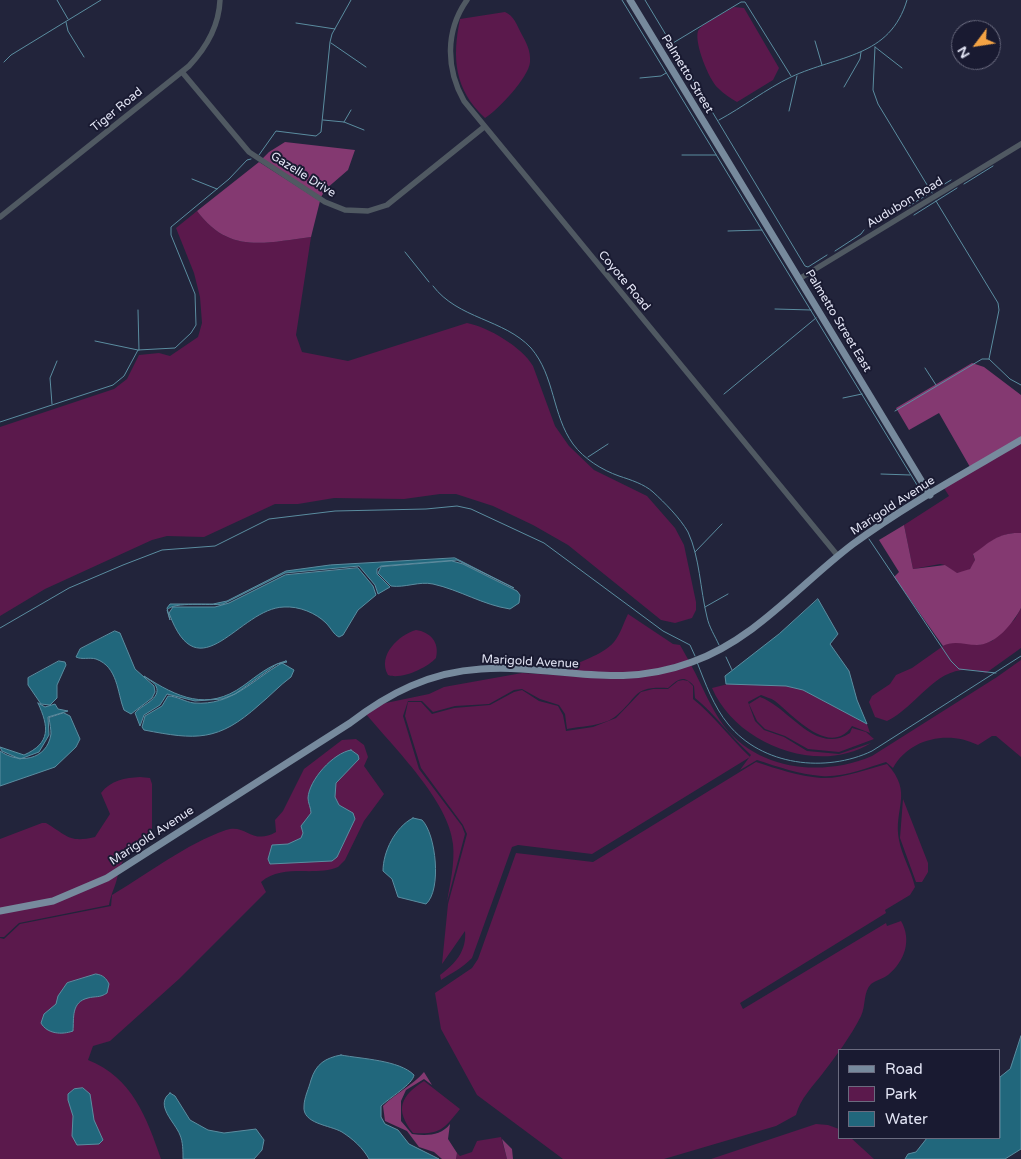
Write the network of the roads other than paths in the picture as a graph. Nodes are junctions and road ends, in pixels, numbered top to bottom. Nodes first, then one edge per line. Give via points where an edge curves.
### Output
1 (220, 0) edge
2 (467, 0) edge
3 (630, 0) edge
4 (182, 72) junction
5 (484, 127) junction
6 (1021, 144) edge
7 (726, 159) joint
8 (0, 217) edge
9 (799, 279) junction
10 (1021, 440) edge
11 (930, 495) junction
12 (838, 556) junction
13 (0, 911) edge

1 - 4 street, Tiger Road via 218,18 209,40
2 - 5 street, Coyote Road via 453,28 451,65 459,92
3 - 7 main road, Palmetto Street
4 - 5 street, Gazelle Drive via 249,152 326,202 345,210 368,211 388,205
4 - 8 street, Tiger Road
5 - 12 street, Coyote Road
6 - 9 street, Audubon Road
7 - 9 main road, Palmetto Street East
9 - 11 main road, Palmetto Street East
10 - 11 main road, Marigold Avenue
11 - 12 main road, Marigold Avenue
12 - 13 main road, Marigold Avenue via 754,628 691,663 625,677 487,669 420,681 380,701 107,878 53,901

